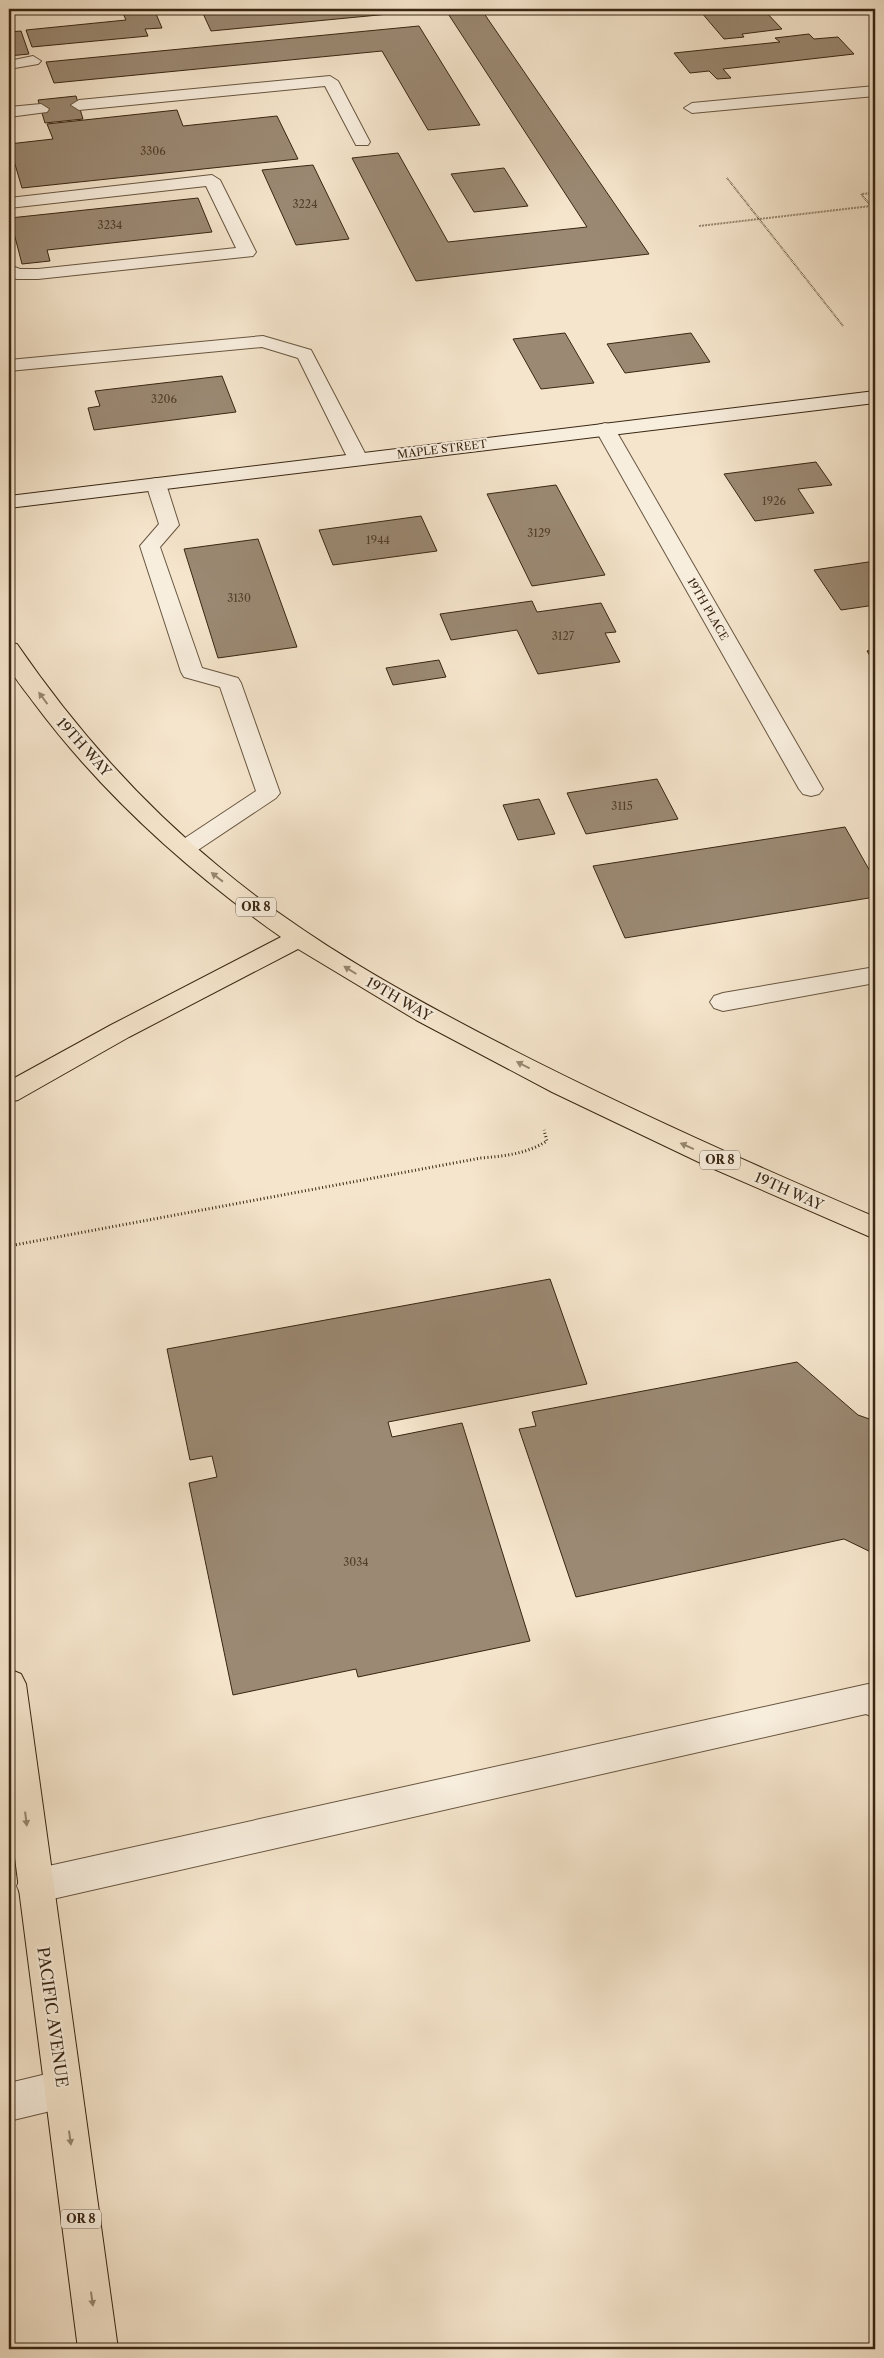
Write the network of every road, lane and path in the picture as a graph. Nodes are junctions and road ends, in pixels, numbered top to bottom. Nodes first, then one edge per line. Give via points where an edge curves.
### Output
1 (33, 61) dead end
2 (9, 65) edge
3 (875, 91) edge
4 (79, 105) dead end
5 (692, 108) dead end
6 (41, 109) dead end
7 (9, 112) edge
8 (362, 142) dead end
9 (727, 178) dead end
10 (875, 193) edge
11 (9, 204) edge
12 (871, 206) junction
13 (875, 212) edge
14 (760, 219) junction
15 (699, 226) dead end
16 (9, 270) edge
17 (843, 326) dead end
18 (9, 366) edge
19 (875, 397) edge
20 (605, 429) junction
21 (358, 459) junction
22 (156, 484) junction
23 (9, 502) edge
24 (9, 649) edge
25 (811, 789) dead end
26 (184, 849) junction
27 (299, 938) junction
28 (875, 975) edge
29 (723, 1002) dead end
30 (566, 1087) junction
31 (9, 1093) edge
32 (875, 1229) edge
33 (9, 1246) edge
34 (9, 1684) edge
35 (875, 1703) edge
36 (35, 1886) junction
37 (63, 2090) junction
38 (9, 2102) edge
39 (98, 2349) edge

1 - 2 street
3 - 5 street
4 - 8 street via 330,81
6 - 7 street
9 - 14 path
10 - 12 path via 861,194
11 - 16 street via 212,180 247,252 38,274 17,274
12 - 13 path
12 - 14 path
14 - 15 path
14 - 17 path
18 - 21 street via 263,341 304,354
19 - 20 street, MAPLE STREET
20 - 21 street, MAPLE STREET
20 - 25 street, 19TH PLACE
21 - 22 street, MAPLE STREET
22 - 23 street, MAPLE STREET
22 - 26 street via 169,525 150,546 192,672 230,683 268,793
26 -> 24 main road, 19TH WAY / OR 8 via 158,826 59,720
27 -> 26 main road, 19TH WAY / OR 8
30 -> 27 main road, 19TH WAY / OR 8 via 445,1026
27 - 31 main road
28 - 29 street
32 -> 30 main road, 19TH WAY / OR 8 via 661,1134
30 - 33 path via 540,1117 547,1141 522,1154 481,1158
34 -> 36 main road, PACIFIC AVENUE / OR 8
35 - 36 street via 868,1699
36 - 37 main road, PACIFIC AVENUE / OR 8
37 - 38 street
37 -> 39 main road, PACIFIC AVENUE / OR 8

